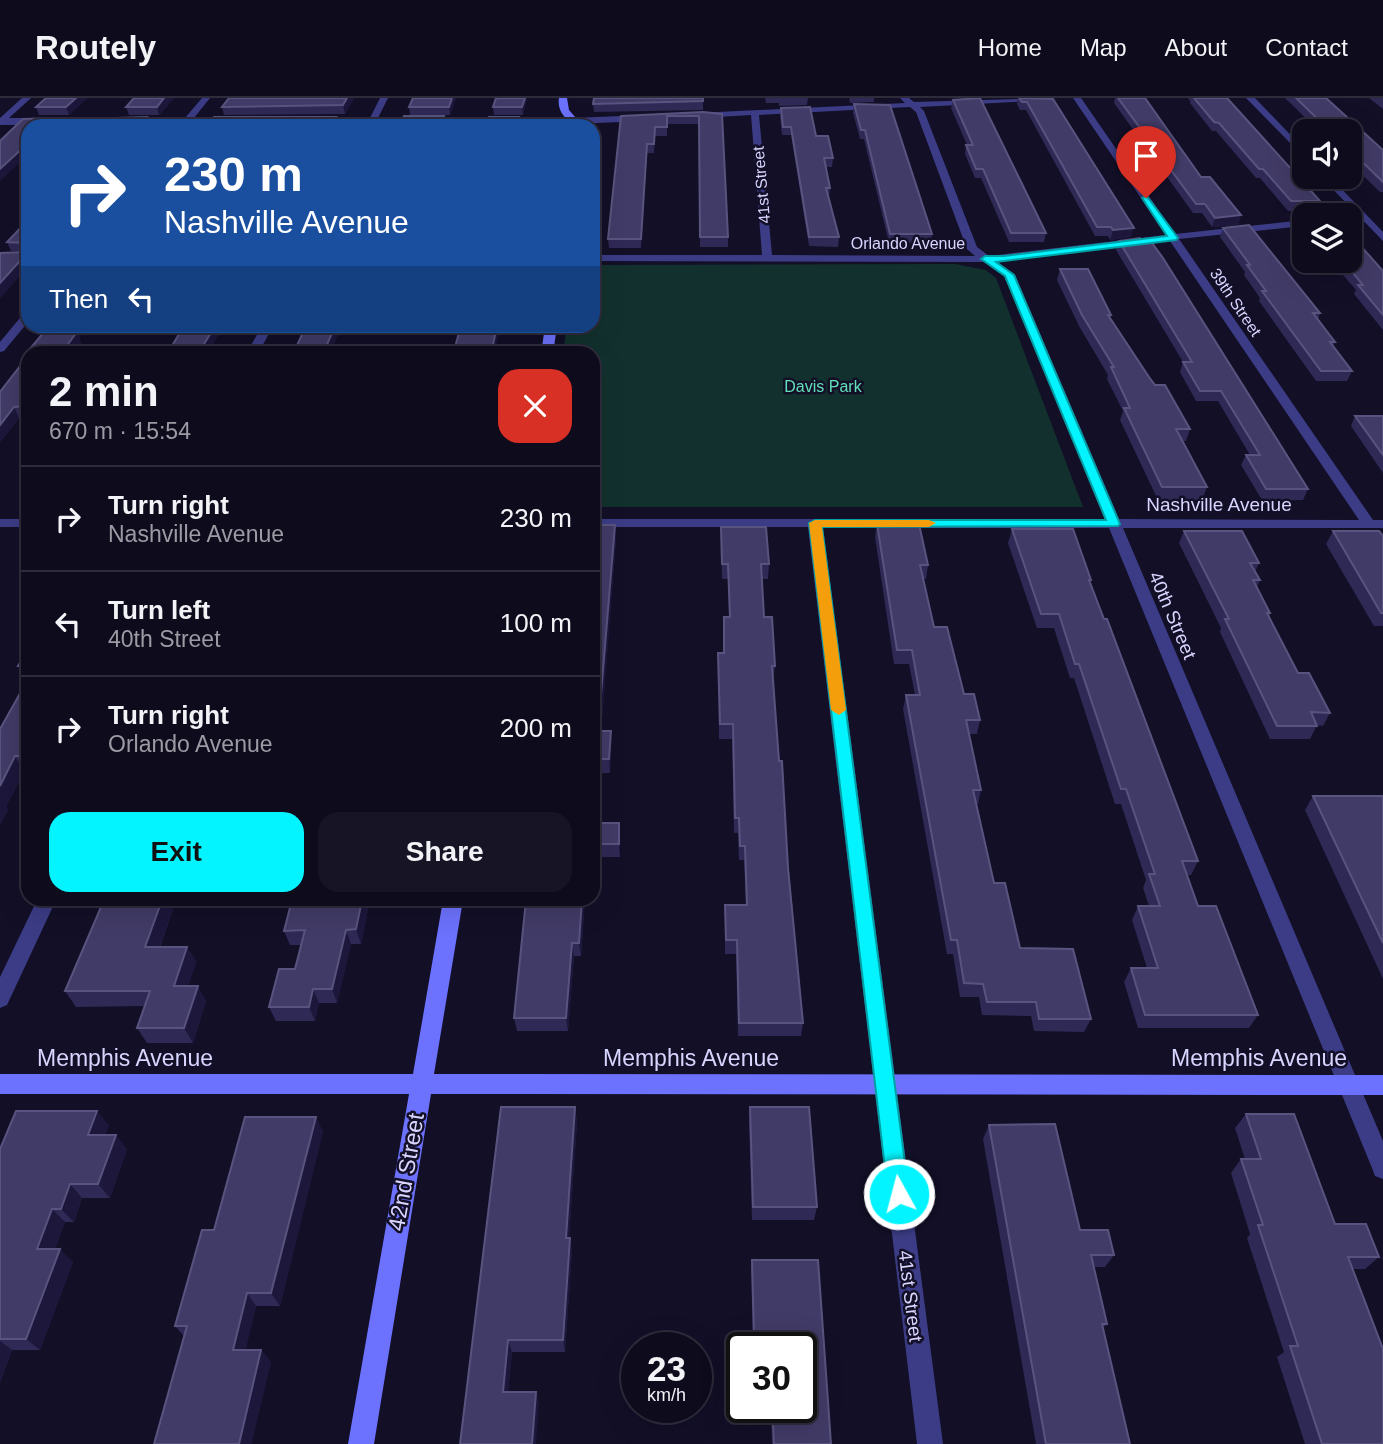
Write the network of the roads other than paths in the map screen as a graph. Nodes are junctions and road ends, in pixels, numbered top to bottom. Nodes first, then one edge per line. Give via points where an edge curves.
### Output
1 (27, 98) edge
2 (205, 98) edge
3 (384, 98) edge
4 (563, 98) edge
5 (1050, 98) edge
6 (1077, 98) edge
7 (1251, 98) edge
8 (908, 101) edge
9 (755, 112) junction
10 (685, 116) edge
11 (660, 117) edge
12 (189, 119) edge
13 (373, 119) edge
14 (572, 119) edge
15 (0, 121) edge
16 (21, 121) edge
17 (600, 121) edge
18 (1292, 141) edge
19 (1336, 189) edge
20 (1383, 216) edge
21 (1364, 218) junction
22 (1292, 224) edge
23 (1173, 238) junction
24 (1383, 238) edge
25 (600, 258) edge
26 (767, 258) junction
27 (985, 259) junction
28 (21, 324) edge
29 (0, 349) edge
30 (0, 523) edge
31 (21, 523) edge
32 (600, 523) edge
33 (815, 523) junction
34 (1114, 524) junction
35 (1376, 524) edge
36 (43, 906) edge
37 (452, 906) edge
38 (0, 999) edge
39 (885, 1083) junction
40 (0, 1084) edge
41 (421, 1084) junction
42 (1348, 1085) junction
43 (1383, 1085) edge
44 (1383, 1168) edge
45 (360, 1444) edge
46 (930, 1444) edge

1 - 15 street
2 - 12 street
3 - 13 street
4 - 14 street via 565,112
5 - 8 street
6 - 23 street, 39th Street
7 - 18 street
8 - 9 street
8 - 27 street, 40th Street via 920,111 972,249
9 - 10 street
9 - 26 street, 41st Street
11 - 17 street
15 - 16 street
19 - 21 street
20 - 21 street
21 - 24 street
22 - 23 street, Orlando Avenue
23 - 27 street, Orlando Avenue
23 - 35 street, 39th Street
25 - 26 street, Orlando Avenue
26 - 27 street, Orlando Avenue
27 - 34 street, 40th Street via 1010,275
28 - 29 street
30 - 31 street
32 - 33 street, Nashville Avenue
33 - 34 street, Nashville Avenue
33 - 39 street, 41st Street
34 - 35 street, Nashville Avenue
34 - 42 street, 40th Street
36 - 38 street
37 - 41 street, 42nd Street
39 - 41 street, Memphis Avenue
39 - 42 street, Memphis Avenue
39 - 46 street, 41st Street
40 - 41 street, Memphis Avenue
41 - 45 street, 42nd Street
42 - 43 street, Memphis Avenue
42 - 44 street, 40th Street

